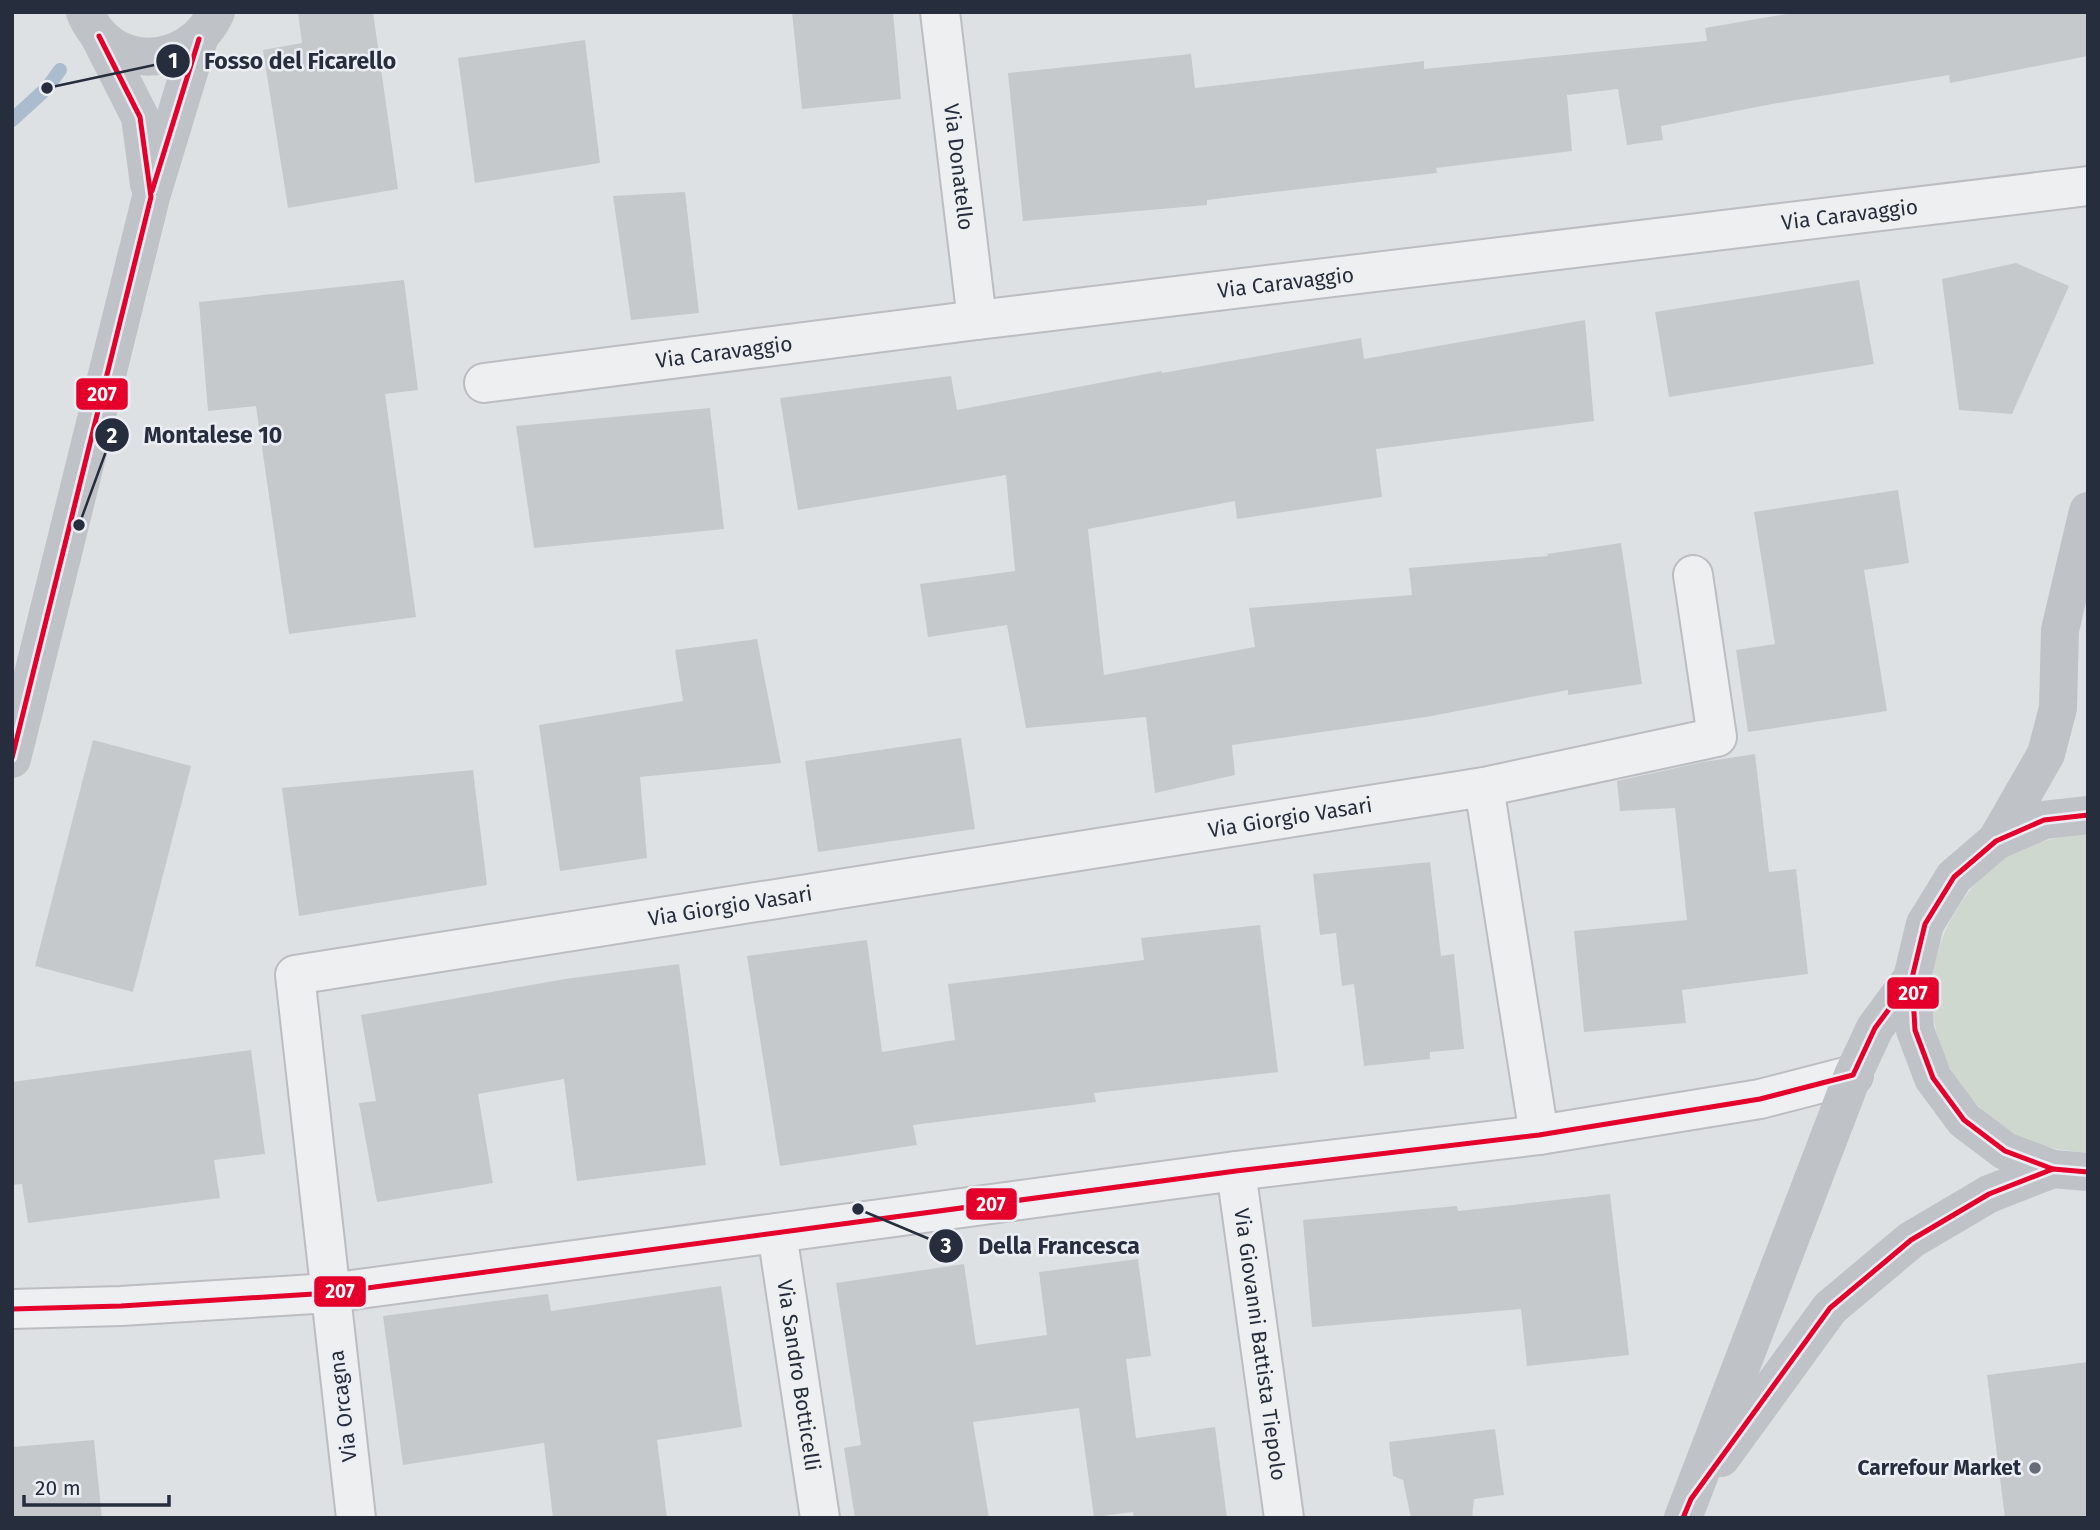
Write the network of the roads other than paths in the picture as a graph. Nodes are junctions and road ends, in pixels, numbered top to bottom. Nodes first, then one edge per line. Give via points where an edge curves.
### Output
1 (940, 12) edge
2 (92, 24) edge
3 (207, 26) edge
4 (2088, 186) edge
5 (150, 197) junction
6 (977, 320) junction
7 (484, 383) dead end
8 (2088, 511) edge
9 (1693, 575) dead end
10 (12, 759) edge
11 (1484, 787) junction
12 (2088, 815) edge
13 (1996, 841) junction
14 (1912, 978) junction
15 (1853, 1075) junction
16 (1539, 1135) junction
17 (1236, 1171) junction
18 (2070, 1171) edge
19 (778, 1233) junction
20 (330, 1293) junction
21 (12, 1308) edge
22 (1687, 1509) edge
23 (356, 1518) edge
24 (820, 1518) edge
25 (1284, 1518) edge

1 - 6 street, Via Donatello
2 - 3 main road via 123,51 152,58 169,55
2 - 5 main road via 140,117
3 - 5 main road
4 - 6 street, Via Caravaggio
5 - 10 main road
6 - 7 street, Via Caravaggio
8 - 13 main road via 2060,630 2058,708 2046,754
9 - 11 street, Via Giorgio Vasari via 1717,737
11 - 16 street
11 - 20 street, Via Giorgio Vasari via 295,975
12 - 13 main road via 2044,820
13 - 14 main road via 1954,877 1925,924
14 - 15 main road via 1875,1028
14 - 18 main road via 1915,1030 1933,1078 1964,1120 2005,1151
15 - 16 street via 1760,1099
15 - 22 main road
16 - 17 street
17 - 19 street
17 - 25 street, Via Giovanni Battista Tiepolo
18 - 22 main road via 1989,1194 1910,1240 1830,1308
19 - 20 street
19 - 24 street, Via Sandro Botticelli
20 - 21 street
20 - 23 street, Via Orcagna

